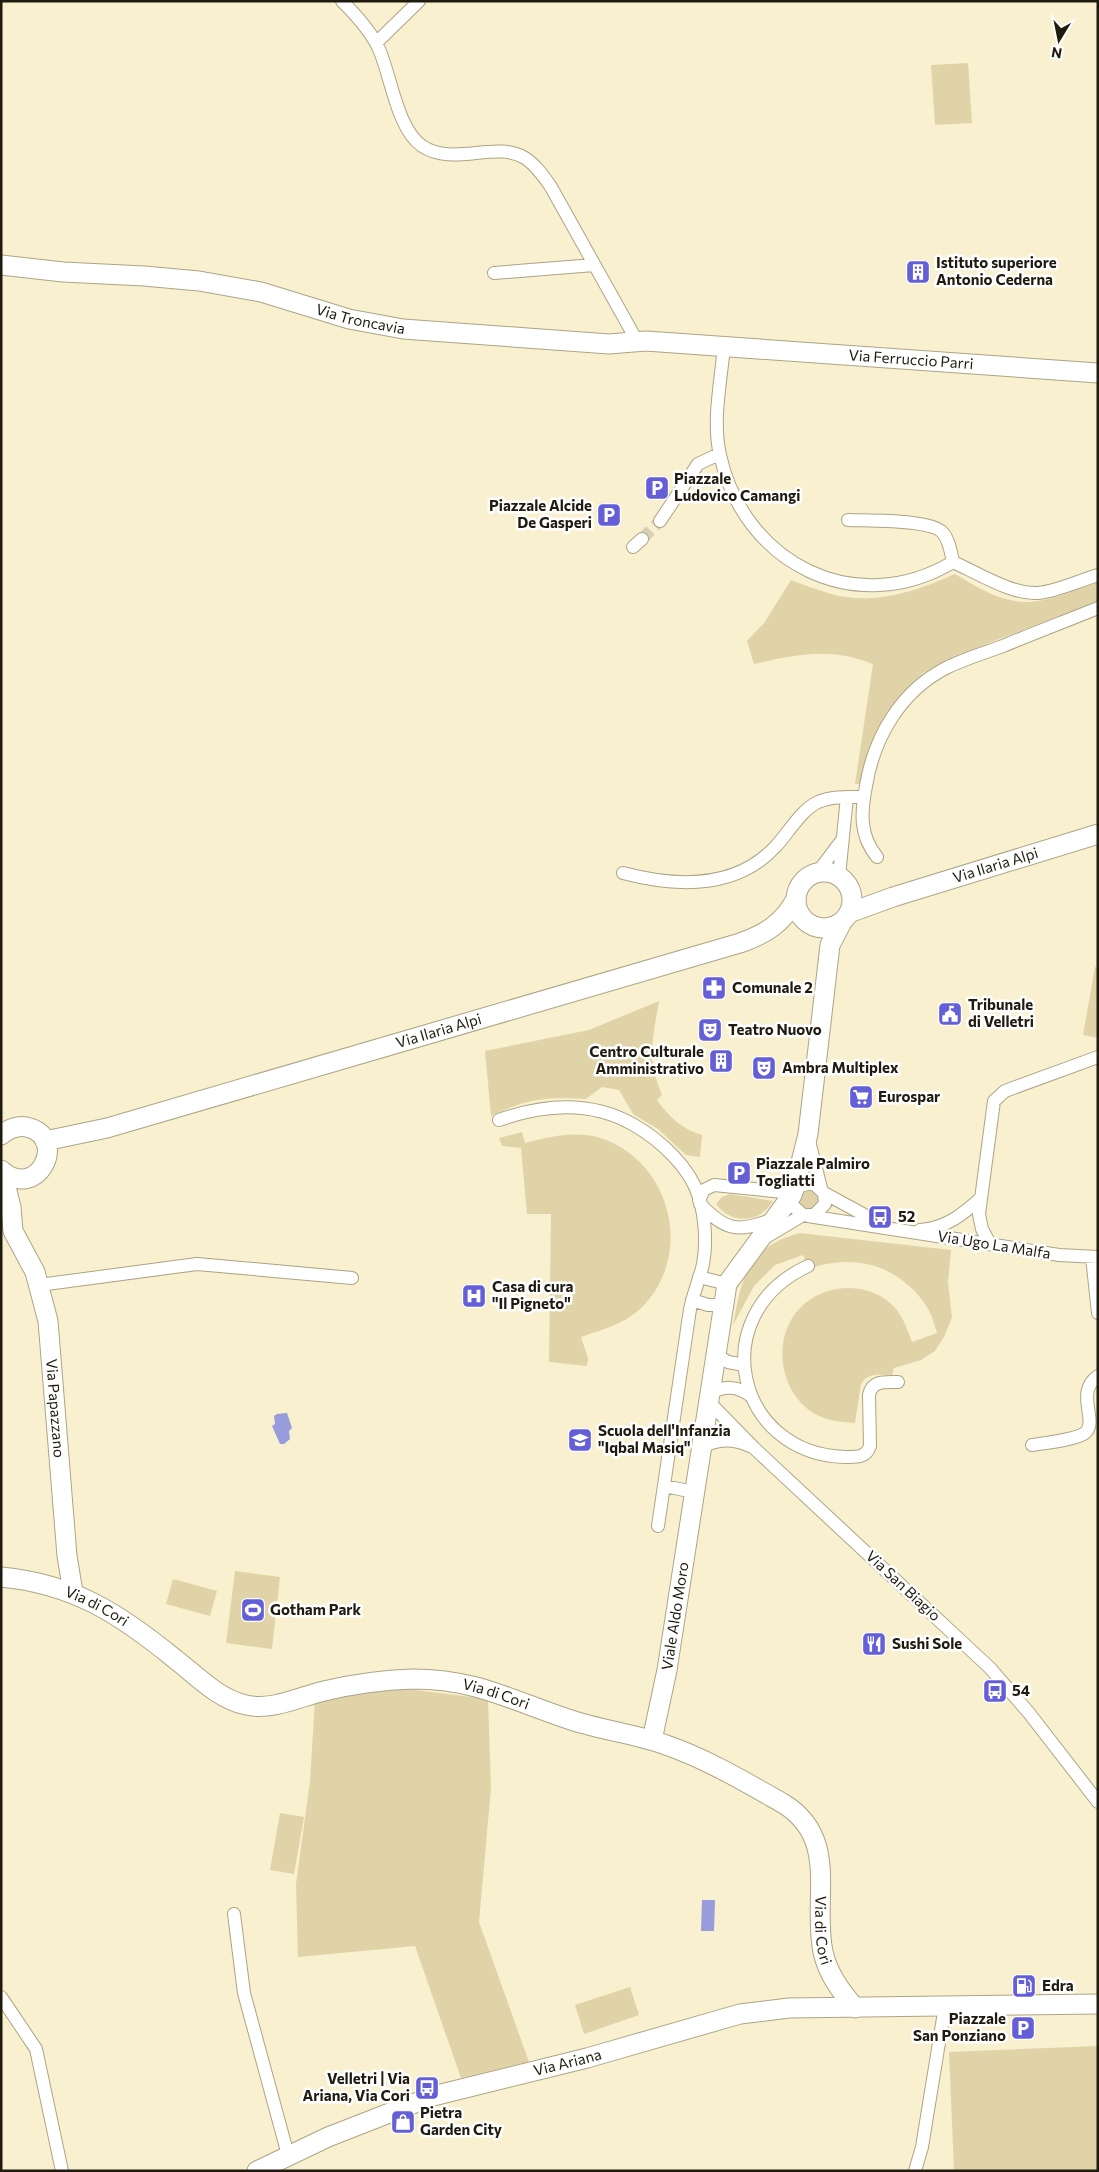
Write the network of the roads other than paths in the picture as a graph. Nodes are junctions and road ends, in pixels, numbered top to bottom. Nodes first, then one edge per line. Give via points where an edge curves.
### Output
1 (342, 1) edge
2 (419, 1) edge
3 (376, 43) junction
4 (1, 265) edge
5 (594, 265) junction
6 (494, 273) dead end
7 (637, 341) junction
8 (724, 346) junction
9 (1098, 373) edge
10 (719, 454) junction
11 (848, 520) dead end
12 (660, 521) tunnel mouth
13 (953, 562) junction
14 (1098, 575) edge
15 (1098, 608) edge
16 (864, 797) junction
17 (847, 798) junction
18 (1098, 834) edge
19 (842, 840) junction
20 (877, 857) dead end
21 (623, 873) dead end
22 (817, 873) junction
23 (843, 879) junction
24 (893, 896) junction
25 (796, 899) junction
26 (845, 918) junction
27 (816, 926) junction
28 (769, 930) junction
29 (830, 945) junction
30 (1098, 1057) edge
31 (499, 1120) dead end
32 (107, 1128) junction
33 (6, 1129) edge
34 (808, 1134) junction
35 (45, 1140) junction
36 (41, 1167) junction
37 (1, 1170) edge
38 (823, 1190) junction
39 (793, 1192) junction
40 (981, 1198) junction
41 (700, 1202) junction
42 (806, 1216) junction
43 (8, 1218) edge
44 (773, 1219) junction
45 (890, 1229) junction
46 (905, 1231) junction
47 (757, 1242) junction
48 (990, 1244) junction
49 (1095, 1257) edge
50 (808, 1266) dead end
51 (699, 1277) junction
52 (352, 1278) dead end
53 (727, 1284) junction
54 (40, 1285) junction
55 (692, 1300) junction
56 (723, 1305) junction
57 (1098, 1313) edge
58 (715, 1354) junction
59 (744, 1365) junction
60 (1098, 1376) edge
61 (898, 1382) dead end
62 (752, 1396) junction
63 (708, 1398) junction
64 (1032, 1445) dead end
65 (754, 1448) junction
66 (700, 1449) junction
67 (664, 1486) junction
68 (694, 1492) junction
69 (658, 1526) dead end
70 (1, 1577) edge
71 (73, 1592) junction
72 (652, 1740) junction
73 (1098, 1802) edge
74 (234, 1914) dead end
75 (1, 1997) edge
76 (1098, 2004) edge
77 (945, 2006) junction
78 (855, 2008) junction
79 (288, 2155) junction
80 (62, 2171) edge
81 (257, 2171) edge
82 (915, 2171) edge

1 - 3 street
2 - 3 street
3 - 5 street via 405,125 418,143 447,155 506,152 528,160 550,187
4 - 7 street, Via Troncavia via 199,281 261,292 344,318 396,328 609,344
5 - 6 street
5 - 7 street
7 - 8 street, Via Troncavia
8 - 9 street, Via Ferruccio Parri
8 - 10 street
10 - 12 street via 698,464
10 - 13 street via 730,488 750,524 778,552 809,572 840,582 884,585 922,578
11 - 13 street via 918,524 941,530
13 - 14 street via 1006,586 1032,593
15 - 16 street via 952,665 923,684 901,705 884,730 870,764
16 - 17 street
16 - 20 street via 863,832
17 - 19 street
17 - 21 street via 822,800 812,806 767,855 727,878 683,884
18 - 24 street, Via Ilaria Alpi
19 - 22 street
19 - 23 street
22 - 23 street via 825,872
22 - 25 street via 802,882
23 - 24 street, Via Ilaria Alpi via 864,892
23 - 26 street via 852,898
24 - 26 street, Via Ilaria Alpi
25 - 27 street via 800,915
25 - 28 street, Via Ilaria Alpi via 784,918
26 - 27 street via 827,928
26 - 29 street
27 - 28 street, Via Ilaria Alpi
27 - 29 street
28 - 32 street, Via Ilaria Alpi via 740,942 582,990
29 - 34 street
30 - 40 street via 1001,1093 994,1101
31 - 41 street via 554,1108 584,1107 605,1112 635,1126 670,1153 688,1173
32 - 35 street, Via Ilaria Alpi
32 - 36 street, Via Ilaria Alpi
33 - 35 street via 31,1128
34 - 38 street
34 - 39 street
35 - 36 street
36 - 37 street via 22,1179
36 - 43 street
37 - 43 street, Via Papazzano
38 - 39 street via 807,1182
38 - 42 street via 822,1209
38 - 45 street, Via Ugo La Malfa
39 - 41 street via 714,1185 704,1190
39 - 42 street via 792,1205
39 - 44 street
40 - 46 street via 946,1224
40 - 48 street via 980,1219
41 - 44 street via 717,1221 734,1228 751,1227
41 - 51 street via 704,1244
42 - 45 street, Via Ugo La Malfa
42 - 47 street
43 - 54 street, Via Papazzano
44 - 47 street
45 - 46 street, Via Ugo La Malfa
46 - 48 street, Via Ugo La Malfa
47 - 53 street
48 - 49 street, Via Ugo La Malfa
49 - 57 street
50 - 59 street via 783,1280 757,1309 745,1340
51 - 53 street
51 - 55 street
52 - 54 street via 197,1264
53 - 56 street
54 - 71 street, Via Papazzano via 50,1335 67,1556
55 - 56 street
55 - 67 street
56 - 58 street, Viale Aldo Moro
58 - 59 street via 728,1362
58 - 63 street, Viale Aldo Moro
59 - 62 street
60 - 64 street via 1090,1383 1087,1392 1090,1424 1086,1432
61 - 62 street via 878,1383 871,1388 870,1446 866,1454 856,1457 824,1454 796,1444 766,1420
62 - 63 street via 730,1387 720,1388
63 - 65 street, Via San Biagio
63 - 66 street, Viale Aldo Moro
65 - 66 street, Via San Biagio via 723,1440 711,1442
65 - 73 street, Via San Biagio via 983,1661 1029,1713
66 - 68 street, Viale Aldo Moro
67 - 68 street
67 - 69 street
68 - 72 street, Viale Aldo Moro via 665,1681
70 - 71 street, Via di Cori
71 - 72 street, Via di Cori via 152,1640 220,1694 245,1705 276,1705 364,1683 429,1680 486,1688 569,1720
72 - 78 street, Via di Cori via 686,1753 779,1801 807,1822 818,1852 825,1958 834,1981
74 - 79 street via 244,1993
75 - 80 street via 36,2049
76 - 77 street, Via Ariana
77 - 78 street, Via Ariana
77 - 82 street via 922,2147
78 - 79 street, Via Ariana via 781,2008 740,2014 587,2058 433,2096 367,2120
79 - 81 street, Via Ariana

